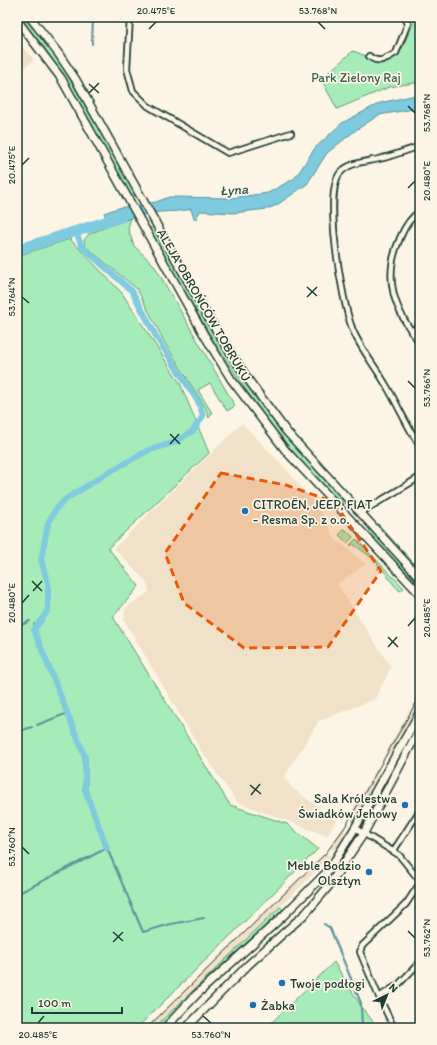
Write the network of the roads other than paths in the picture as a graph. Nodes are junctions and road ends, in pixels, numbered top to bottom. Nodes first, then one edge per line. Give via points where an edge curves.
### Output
1 (30, 17) edge
2 (130, 17) edge
3 (404, 17) edge
4 (17, 20) edge
5 (369, 56) dead end
6 (291, 132) dead end
7 (420, 146) edge
8 (420, 211) edge
9 (420, 324) edge
10 (411, 332) junction
11 (420, 343) edge
12 (420, 446) edge
13 (420, 477) edge
14 (360, 513) junction
15 (420, 578) edge
16 (420, 594) edge
17 (420, 712) edge
18 (420, 728) edge
19 (420, 810) edge
20 (355, 828) junction
21 (364, 833) junction
22 (394, 850) junction
23 (420, 882) edge
24 (420, 962) edge
25 (379, 997) junction
26 (420, 1024) edge
27 (165, 1028) edge
28 (186, 1028) edge
29 (394, 1028) edge
30 (417, 1028) edge

1 - 14 main road, ALEJA OBROŃCÓW TOBRUKU via 76,80 208,317 247,378 286,431
2 - 6 street via 127,53 129,79 133,91 148,106 228,153
3 - 5 street via 408,23 396,53 381,61
4 - 16 main road, ALEJA OBROŃCÓW TOBRUKU via 61,78 231,379 286,451
7 - 12 street via 352,165 340,173 335,185 334,230 345,307 352,330
8 - 10 street via 404,229 394,250 391,272 394,298 402,320
9 - 10 street
10 - 11 street
13 - 14 street
14 - 15 main road, ALEJA OBROŃCÓW TOBRUKU
17 - 20 main road
18 - 21 main road
19 - 22 street
20 - 21 street
20 - 27 main road via 338,857 317,884 202,990
21 - 22 street
21 - 28 main road via 328,887 306,913 248,965
22 - 23 street
23 - 25 street via 406,904 362,946 360,952
24 - 25 street via 399,984
25 - 29 street
26 - 30 street

